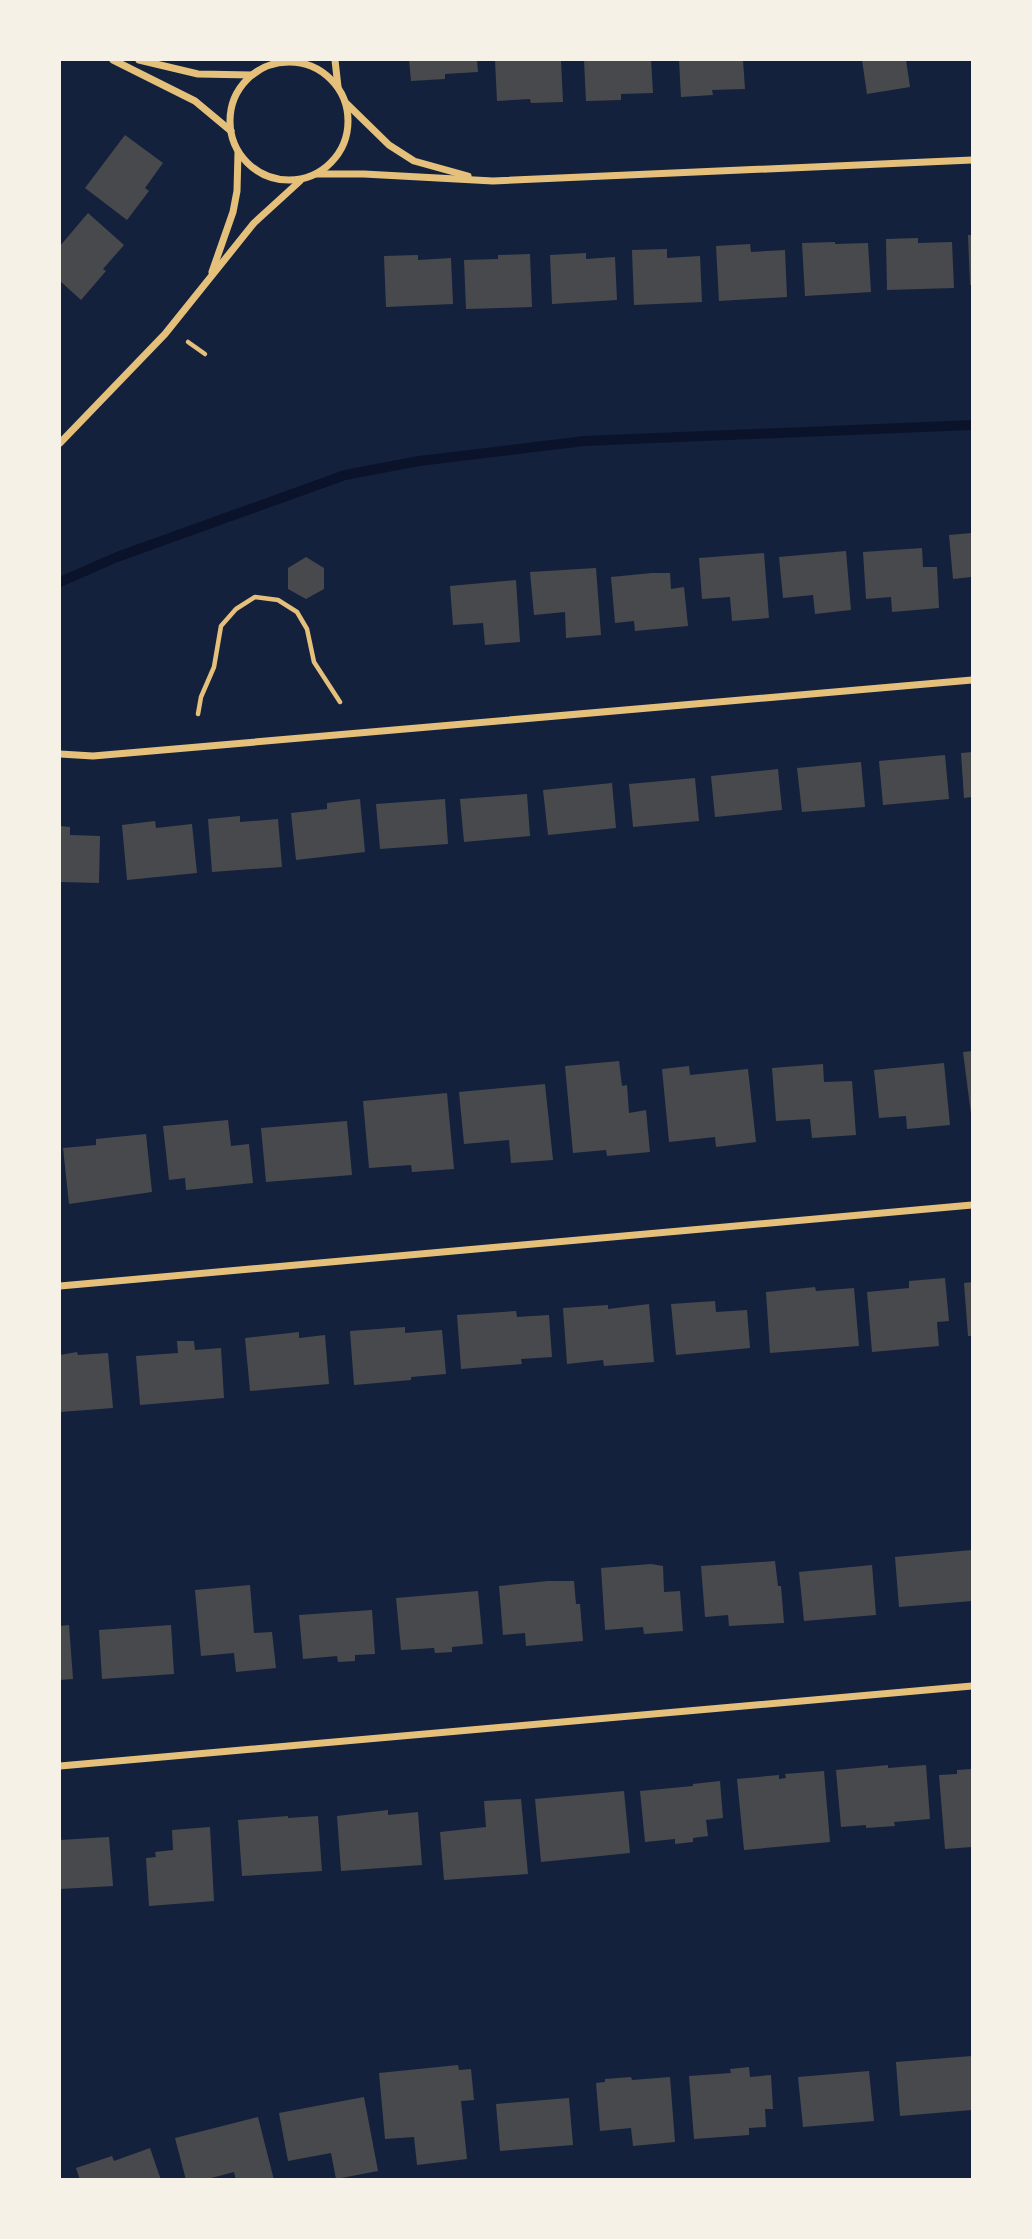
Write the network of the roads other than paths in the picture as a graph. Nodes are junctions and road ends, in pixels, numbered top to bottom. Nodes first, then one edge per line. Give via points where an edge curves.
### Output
1 (113, 60) edge
2 (139, 60) edge
3 (335, 60) edge
4 (276, 62) edge
5 (252, 75) junction
6 (338, 88) junction
7 (346, 103) junction
8 (231, 131) junction
9 (238, 152) junction
10 (972, 160) edge
11 (316, 174) junction
12 (303, 178) junction
13 (493, 181) junction
14 (209, 279) junction
15 (60, 443) edge
16 (972, 680) edge
17 (60, 754) edge
18 (972, 1205) edge
19 (60, 1286) edge
20 (972, 1686) edge
21 (60, 1766) edge

1 - 8 street via 195,101
2 - 5 street via 198,74
3 - 6 street
4 - 5 street
4 - 6 street via 311,66
5 - 8 street via 232,103
6 - 7 street
7 - 11 street via 346,138 339,154
7 - 13 street via 389,145 414,161
8 - 9 street
9 - 12 street via 257,172 276,180
9 - 14 street via 233,212
10 - 13 street
11 - 12 street
11 - 13 street
12 - 14 street via 254,223
14 - 15 street via 165,334
16 - 17 street via 107,755
18 - 19 street
20 - 21 street

